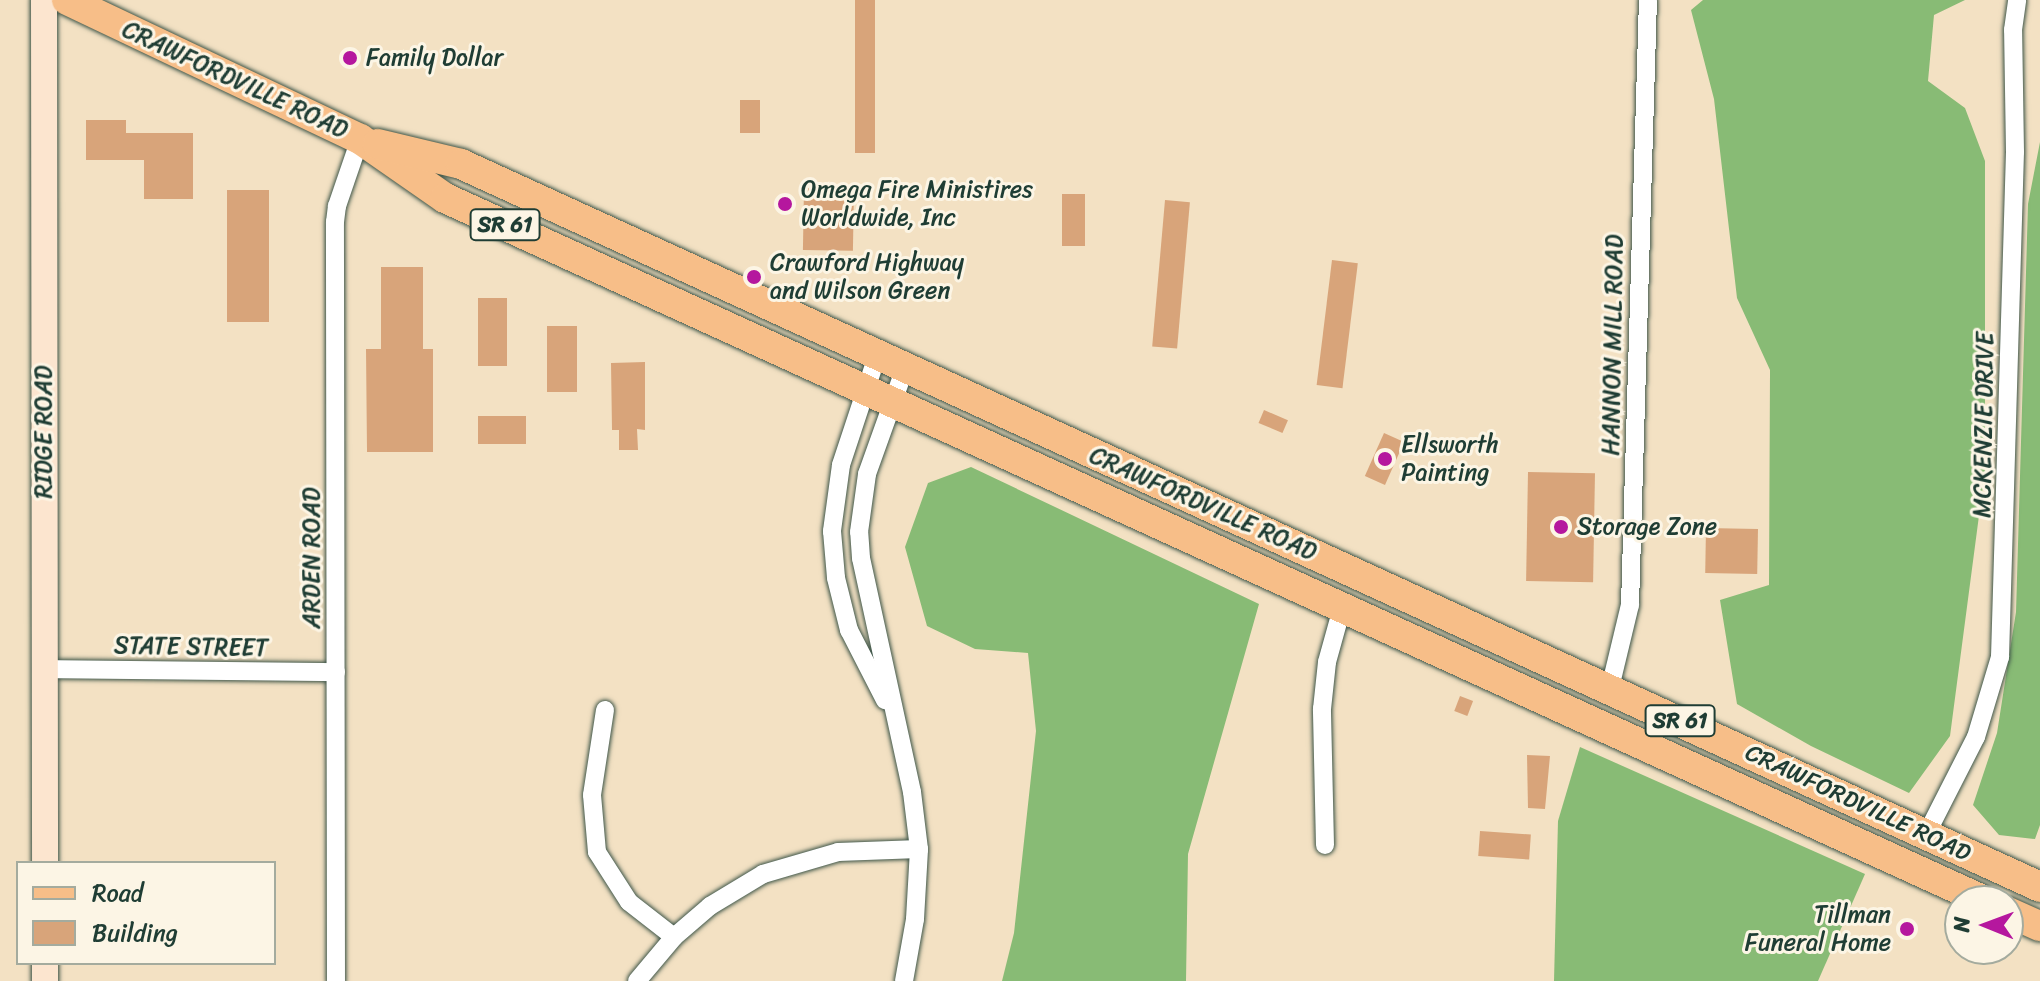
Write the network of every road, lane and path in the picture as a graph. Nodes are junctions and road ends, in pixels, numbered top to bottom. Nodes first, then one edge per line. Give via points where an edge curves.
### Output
1 (44, 0) edge
2 (67, 0) edge
3 (1648, 0) edge
4 (2017, 0) edge
5 (360, 139) junction
6 (877, 356) junction
7 (905, 368) junction
8 (879, 396) junction
9 (1055, 477) junction
10 (1143, 478) junction
11 (1260, 530) junction
12 (1175, 531) junction
13 (861, 558) junction
14 (835, 561) junction
15 (1342, 608) junction
16 (45, 669) junction
17 (336, 672) junction
18 (1610, 688) junction
19 (1541, 698) junction
20 (605, 710) dead end
21 (899, 725) junction
22 (1634, 740) junction
23 (1926, 835) junction
24 (1325, 845) dead end
25 (919, 849) junction
26 (45, 861) edge
27 (1950, 885) edge
28 (2040, 887) edge
29 (674, 937) junction
30 (336, 981) edge
31 (637, 981) edge
32 (904, 981) edge

1 - 16 street, RIDGE ROAD
2 - 5 main road, CRAWFORDVILLE ROAD / SR 61
3 - 18 street, HANNON MILL ROAD via 1630,605
4 - 23 street, MCKENZIE DRIVE via 2000,657 1976,737
5 - 6 main road, CRAWFORDVILLE ROAD / SR 61 via 461,164
5 - 8 main road, CRAWFORDVILLE ROAD / SR 61 via 445,198
5 - 17 street, ARDEN ROAD via 335,222
6 - 7 main road, CRAWFORDVILLE ROAD / SR 61
6 - 8 street
7 - 8 street
7 - 10 main road, CRAWFORDVILLE ROAD / SR 61
8 - 9 main road, CRAWFORDVILLE ROAD / SR 61
8 - 13 street via 860,502
8 - 14 street via 846,446 834,505
9 - 10 main road via 1101,483
9 - 12 main road, CRAWFORDVILLE ROAD / SR 61
10 - 11 main road, CRAWFORDVILLE ROAD / SR 61
11 - 12 main road via 1227,526
11 - 18 main road, CRAWFORDVILLE ROAD / SR 61
12 - 15 main road, CRAWFORDVILLE ROAD / SR 61
13 - 14 street
13 - 21 street
14 - 21 street via 849,630
15 - 19 main road, CRAWFORDVILLE ROAD / SR 61
15 - 24 street via 1327,662 1322,709
16 - 17 street, STATE STREET
16 - 26 street, RIDGE ROAD
17 - 30 street, ARDEN ROAD
18 - 19 main road
18 - 22 main road via 1621,723
18 - 23 main road, CRAWFORDVILLE ROAD / SR 61
19 - 22 main road, CRAWFORDVILLE ROAD / SR 61
20 - 29 street via 592,795 597,852 629,902
21 - 25 street
22 - 27 main road, CRAWFORDVILLE ROAD / SR 61
23 - 28 main road, CRAWFORDVILLE ROAD / SR 61
25 - 29 street via 838,852 763,874 710,906
25 - 32 street
29 - 31 street

